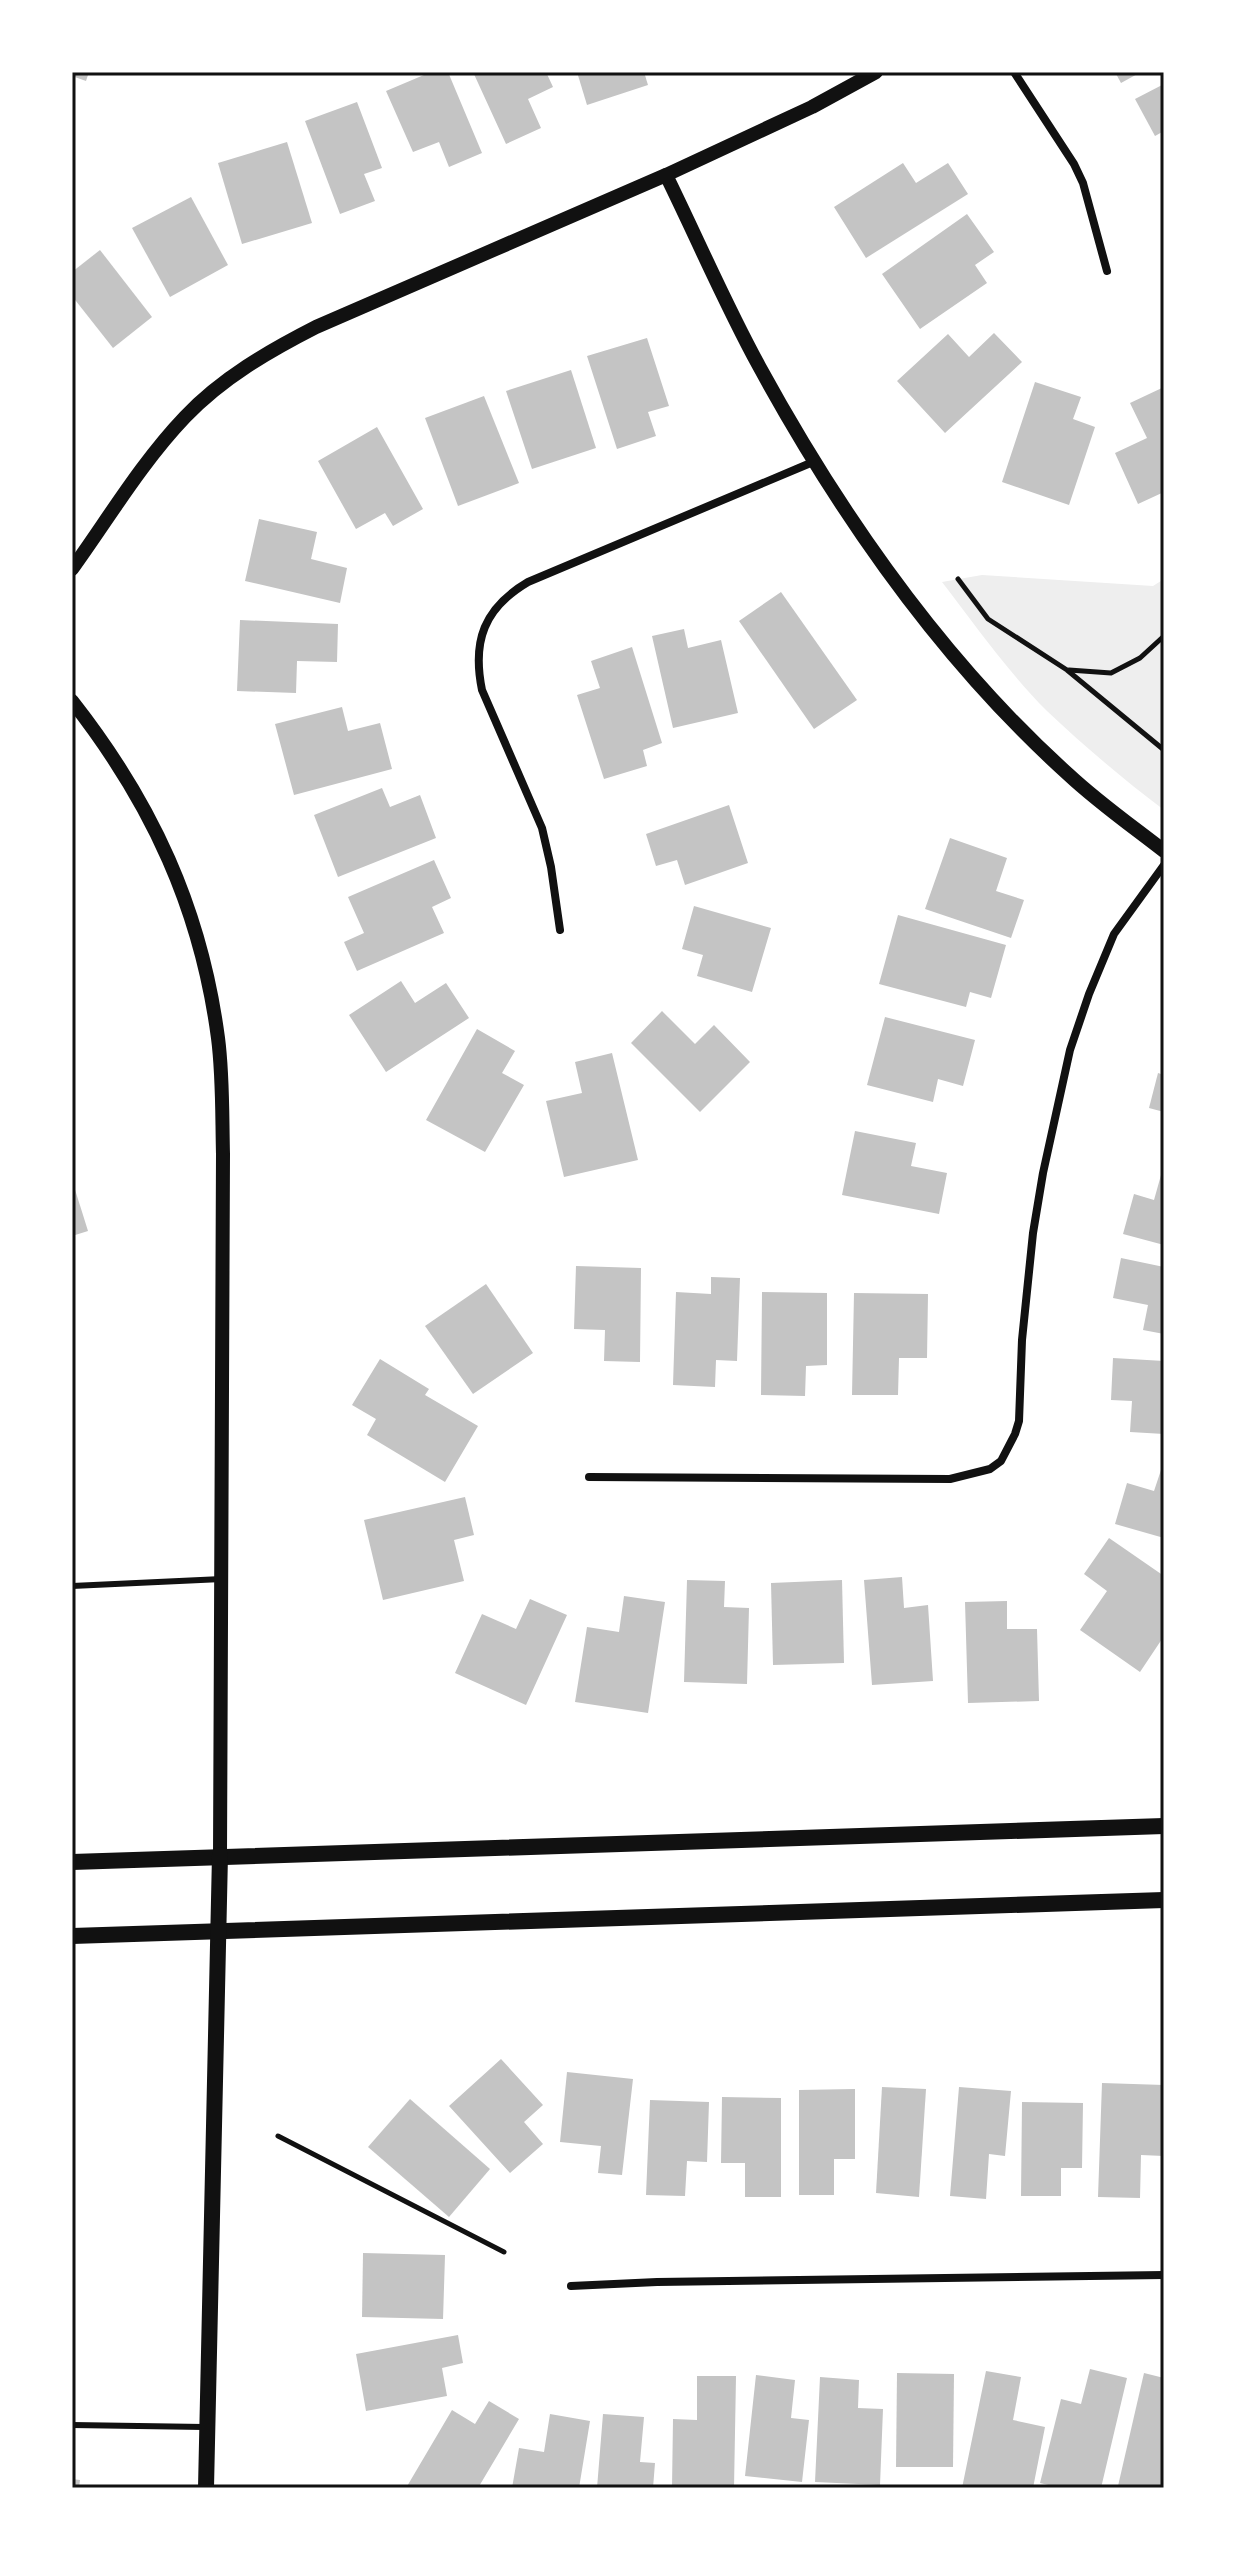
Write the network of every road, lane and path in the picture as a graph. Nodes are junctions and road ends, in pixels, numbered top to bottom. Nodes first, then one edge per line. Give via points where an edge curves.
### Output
1 (876, 72) edge
2 (1014, 72) edge
3 (666, 175) junction
4 (1107, 271) dead end
5 (813, 462) junction
6 (72, 569) edge
7 (958, 579) dead end
8 (1164, 636) edge
9 (1067, 670) junction
10 (72, 701) edge
11 (1164, 750) edge
12 (1164, 851) edge
13 (1164, 865) edge
14 (560, 930) dead end
15 (589, 1477) dead end
16 (222, 1579) junction
17 (72, 1586) edge
18 (1164, 1826) edge
19 (220, 1855) junction
20 (72, 1862) edge
21 (1164, 1900) edge
22 (220, 1930) junction
23 (72, 1936) edge
24 (278, 2136) dead end
25 (504, 2252) dead end
26 (1164, 2275) edge
27 (571, 2286) dead end
28 (72, 2425) edge
29 (207, 2427) junction
30 (206, 2488) edge

1 - 3 street
2 - 4 street via 1078,174
3 - 5 street via 757,363
3 - 6 street via 316,327 252,363 166,438
5 - 12 street via 902,590 974,679 1070,777
5 - 14 street via 528,582 503,600 482,630 482,690 542,828
7 - 9 path via 988,619
8 - 9 path via 1140,658 1111,673
9 - 11 path
10 - 16 street via 120,766 168,852 210,989 223,1154
13 - 15 street via 1114,934 1070,1050 1033,1233 1019,1421 1001,1461 950,1479
16 - 17 lane
16 - 19 street
18 - 19 main road
19 - 20 main road
19 - 22 main road
21 - 22 main road
22 - 23 main road
22 - 29 main road
24 - 25 path
26 - 27 street
28 - 29 lane
29 - 30 main road

